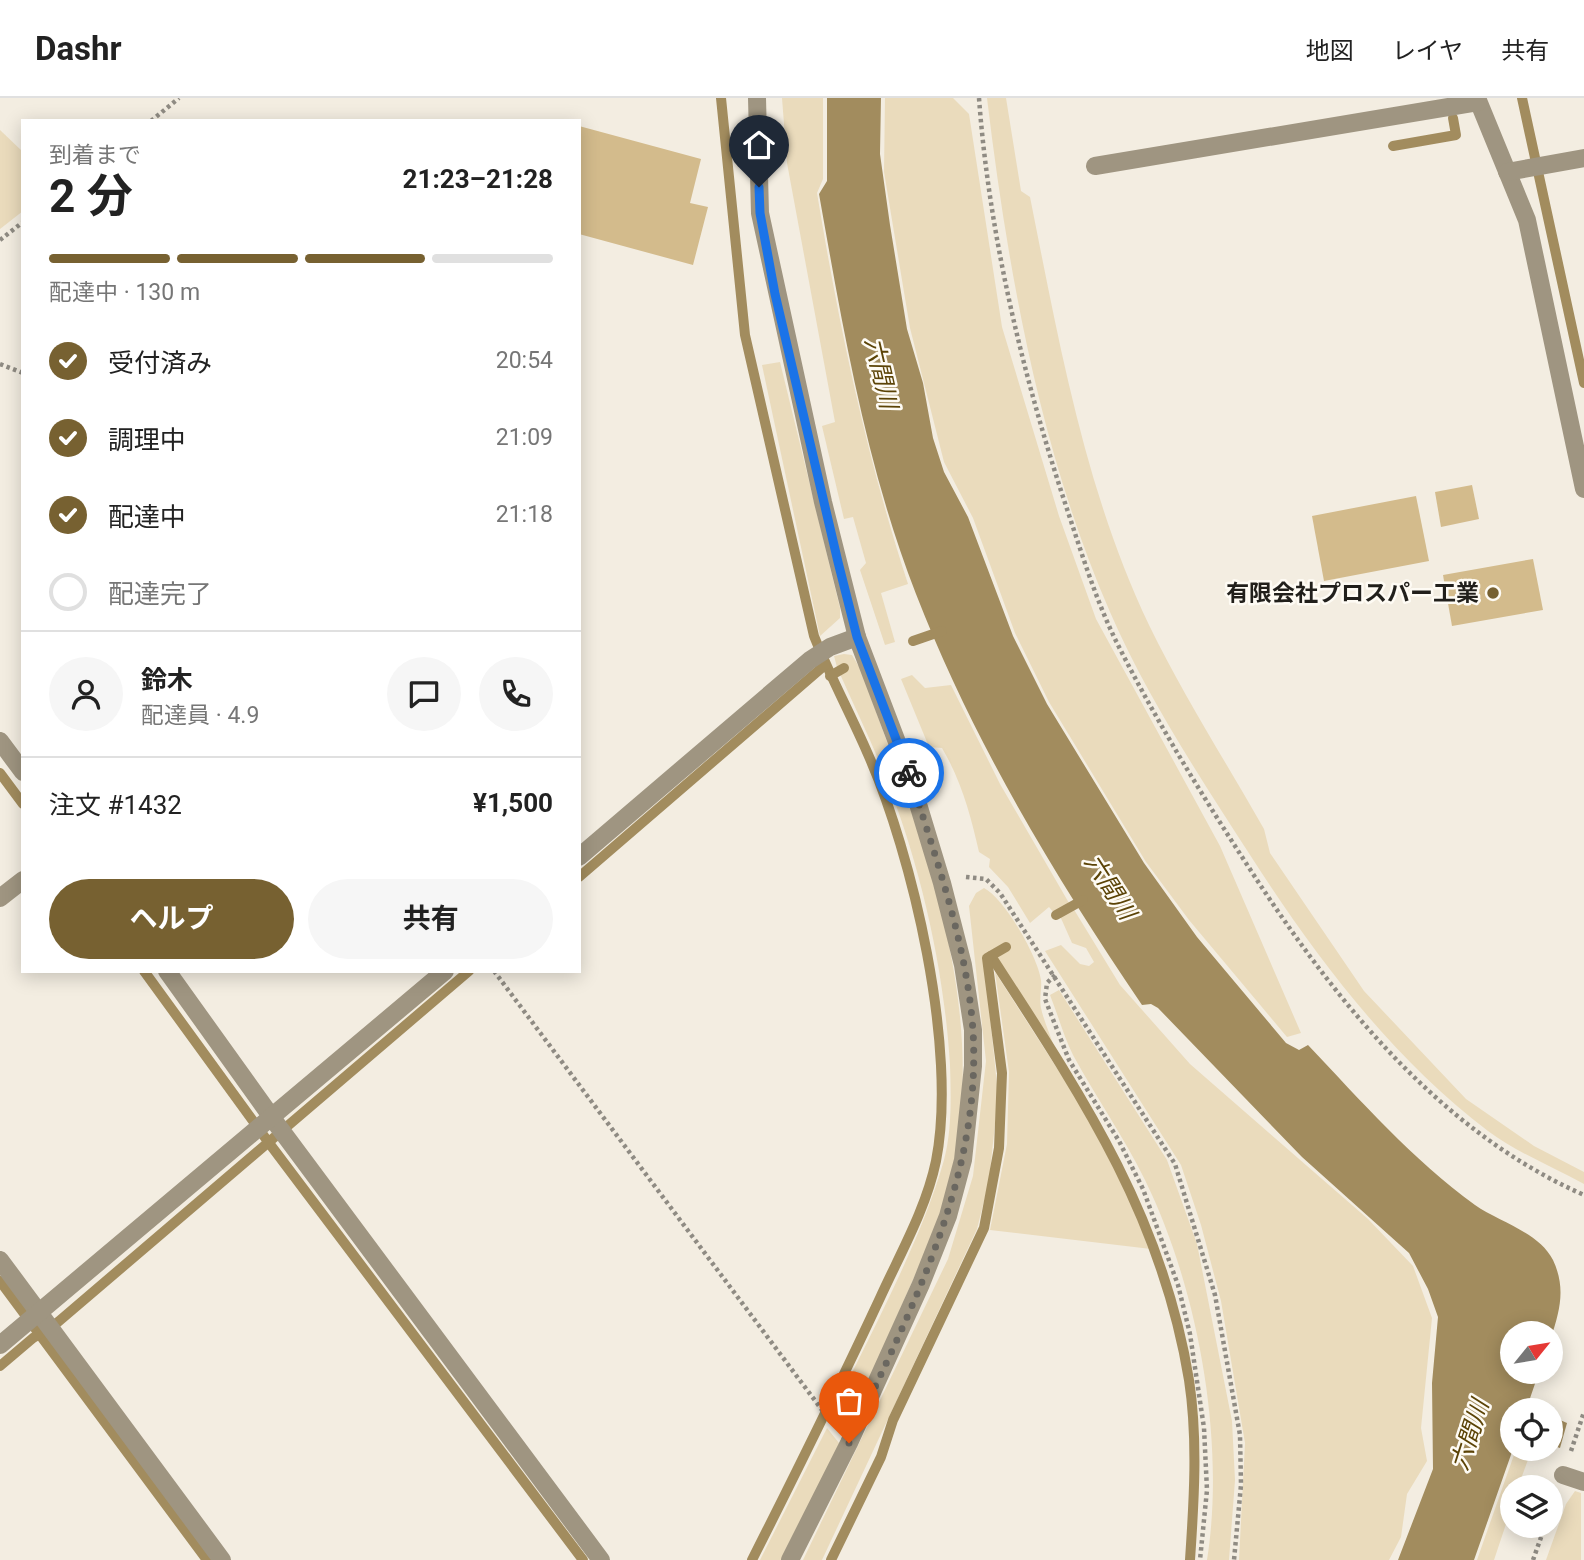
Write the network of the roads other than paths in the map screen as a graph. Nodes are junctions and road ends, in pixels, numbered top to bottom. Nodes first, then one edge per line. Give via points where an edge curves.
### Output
1 (757, 98) edge
2 (1478, 100) edge
3 (1584, 158) edge
4 (1095, 166) dead end
5 (1515, 170) junction
6 (1584, 489) edge
7 (857, 637) junction
8 (0, 741) edge
9 (21, 769) edge
10 (581, 855) edge
11 (21, 882) edge
12 (0, 898) edge
13 (168, 973) edge
14 (443, 973) edge
15 (270, 1128) junction
16 (0, 1260) edge
17 (39, 1322) junction
18 (0, 1345) edge
19 (1563, 1475) dead end
20 (1584, 1482) edge
21 (222, 1560) edge
22 (601, 1560) edge
23 (790, 1560) edge

1 - 7 street via 760,213 767,252
2 - 4 street
2 - 5 street
3 - 5 street
5 - 6 street
7 - 10 street via 810,660
7 - 23 street via 908,771 942,883 963,965 973,1030 973,1066 963,1160 948,1216 849,1443
8 - 9 street
11 - 12 street
13 - 15 street
14 - 15 street
15 - 17 street
15 - 22 street
16 - 17 street
17 - 18 street
17 - 21 street
19 - 20 street

